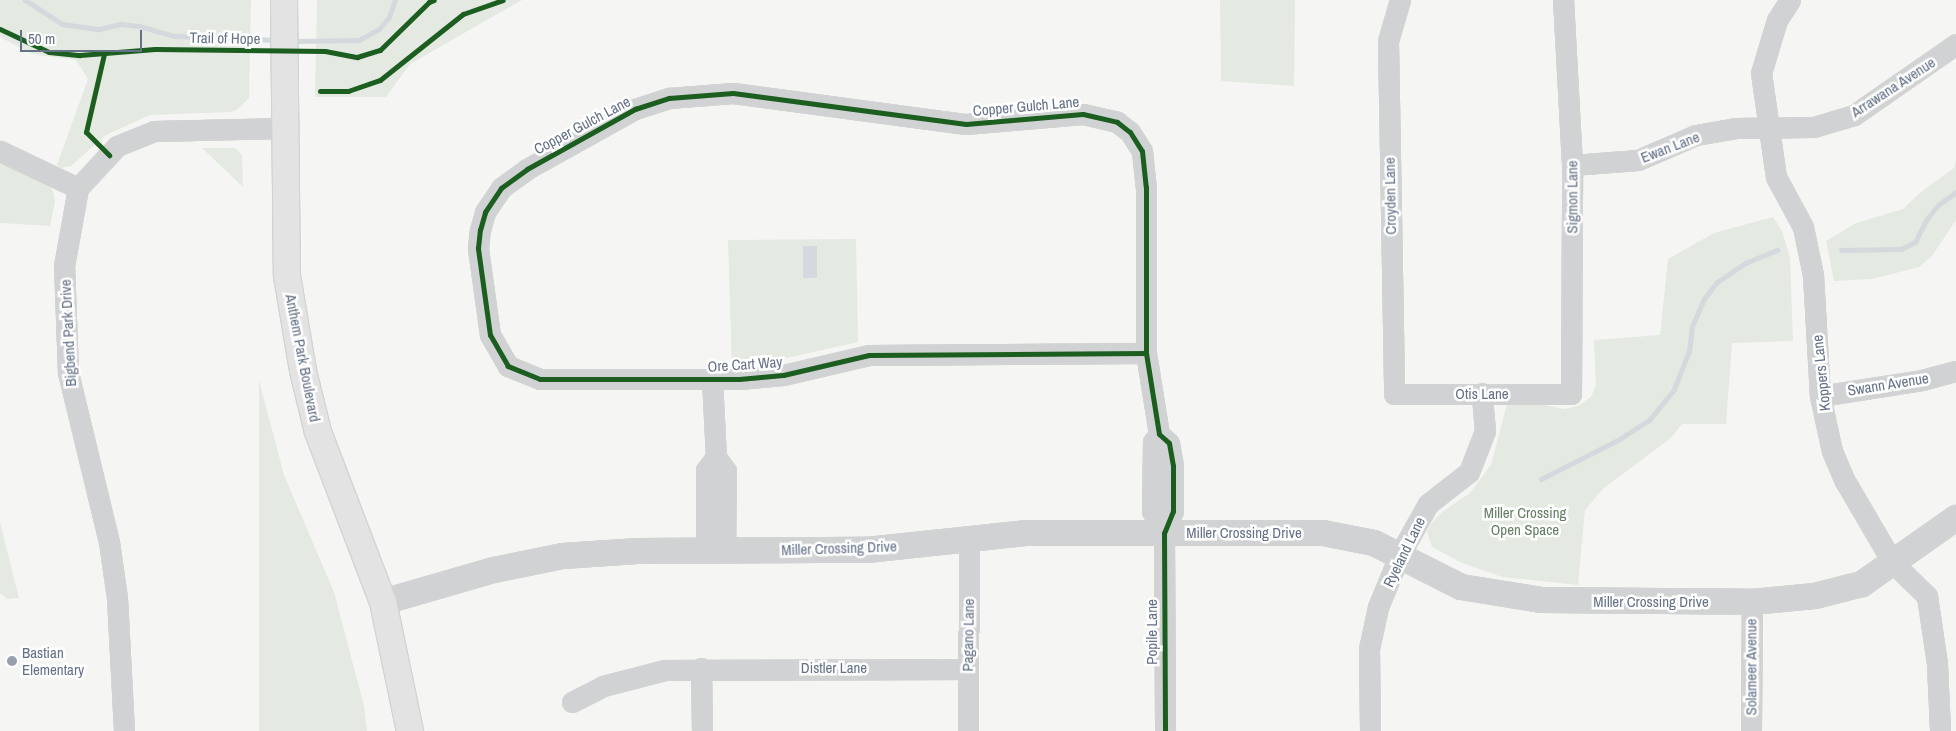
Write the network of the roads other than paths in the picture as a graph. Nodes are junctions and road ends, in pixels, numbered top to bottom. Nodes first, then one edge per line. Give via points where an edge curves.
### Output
1 (1400, 0) edge
2 (1564, 0) edge
3 (1790, 0) edge
4 (284, 4) edge
5 (1956, 44) edge
6 (1767, 127) junction
7 (284, 128) junction
8 (0, 151) edge
9 (1572, 164) junction
10 (78, 188) junction
11 (485, 212) joint
12 (1146, 353) junction
13 (1956, 371) edge
14 (712, 380) junction
15 (1482, 393) junction
16 (1394, 394) joint
17 (1571, 394) joint
18 (1820, 396) junction
19 (1956, 518) edge
20 (1164, 533) junction
21 (969, 539) junction
22 (715, 551) junction
23 (1400, 554) junction
24 (1893, 563) junction
25 (383, 602) junction
26 (1752, 602) junction
27 (700, 668) junction
28 (967, 669) junction
29 (572, 702) dead end
30 (124, 731) edge
31 (410, 731) edge
32 (702, 731) edge
33 (968, 731) edge
34 (1165, 731) edge
35 (1370, 731) edge
36 (1751, 731) edge
37 (1940, 731) edge

1 - 16 street, Croyden Lane via 1388,41
2 - 9 street, Sigmon Lane
3 - 6 street, Koppers Lane via 1777,20 1761,73
4 - 7 main road, Anthem Park Boulevard
5 - 6 street, Arrawana Avenue via 1854,115 1814,127
6 - 9 street, Ewan Lane via 1696,134 1638,160
6 - 18 street, Koppers Lane via 1776,177 1803,227 1813,275
7 - 10 street via 154,131 117,146
7 - 25 main road, Anthem Park Boulevard via 287,276 302,371 318,432
8 - 10 street
9 - 17 street, Sigmon Lane
10 - 30 street, Bigbend Park Drive via 64,266 68,374 109,542 118,616
11 - 12 street, Copper Gulch Lane via 501,188 527,169 635,110 669,98 733,93 966,124 1083,114 1102,116 1130,132 1142,151 1146,187
11 - 14 street, Ore Cart Way via 478,248 487,317 498,353 513,370 540,380
12 - 14 street, Ore Cart Way via 869,355 783,375
12 - 20 street, Copper Gulch Lane via 1159,434 1153,442 1152,511
13 - 18 street, Swann Avenue via 1922,380
14 - 22 street via 716,457 706,470
15 - 16 street, Otis Lane
15 - 17 street, Otis Lane
15 - 23 street, Ryeland Lane via 1485,431 1469,472 1428,504
18 - 24 street, Koppers Lane via 1832,451
19 - 24 street, Miller Crossing Drive
20 - 21 street, Miller Crossing Drive via 1026,533
20 - 23 street, Miller Crossing Drive via 1323,533 1374,543
20 - 34 street, Popile Lane
21 - 22 street, Miller Crossing Drive via 868,550
21 - 28 street, Pagano Lane
22 - 25 street, Miller Crossing Drive via 563,556 494,570
23 - 26 street, Miller Crossing Drive via 1461,587 1541,600
23 - 35 street, Ryeland Lane via 1373,624
24 - 26 street, Miller Crossing Drive via 1862,584 1815,596
24 - 37 street, Koppers Lane via 1926,596 1937,664
25 - 31 main road, Anthem Park Boulevard
26 - 36 street, Solameer Avenue
27 - 28 street, Distler Lane
27 - 29 street, Distler Lane via 665,670 603,686
27 - 32 street
28 - 33 street, Pagano Lane

